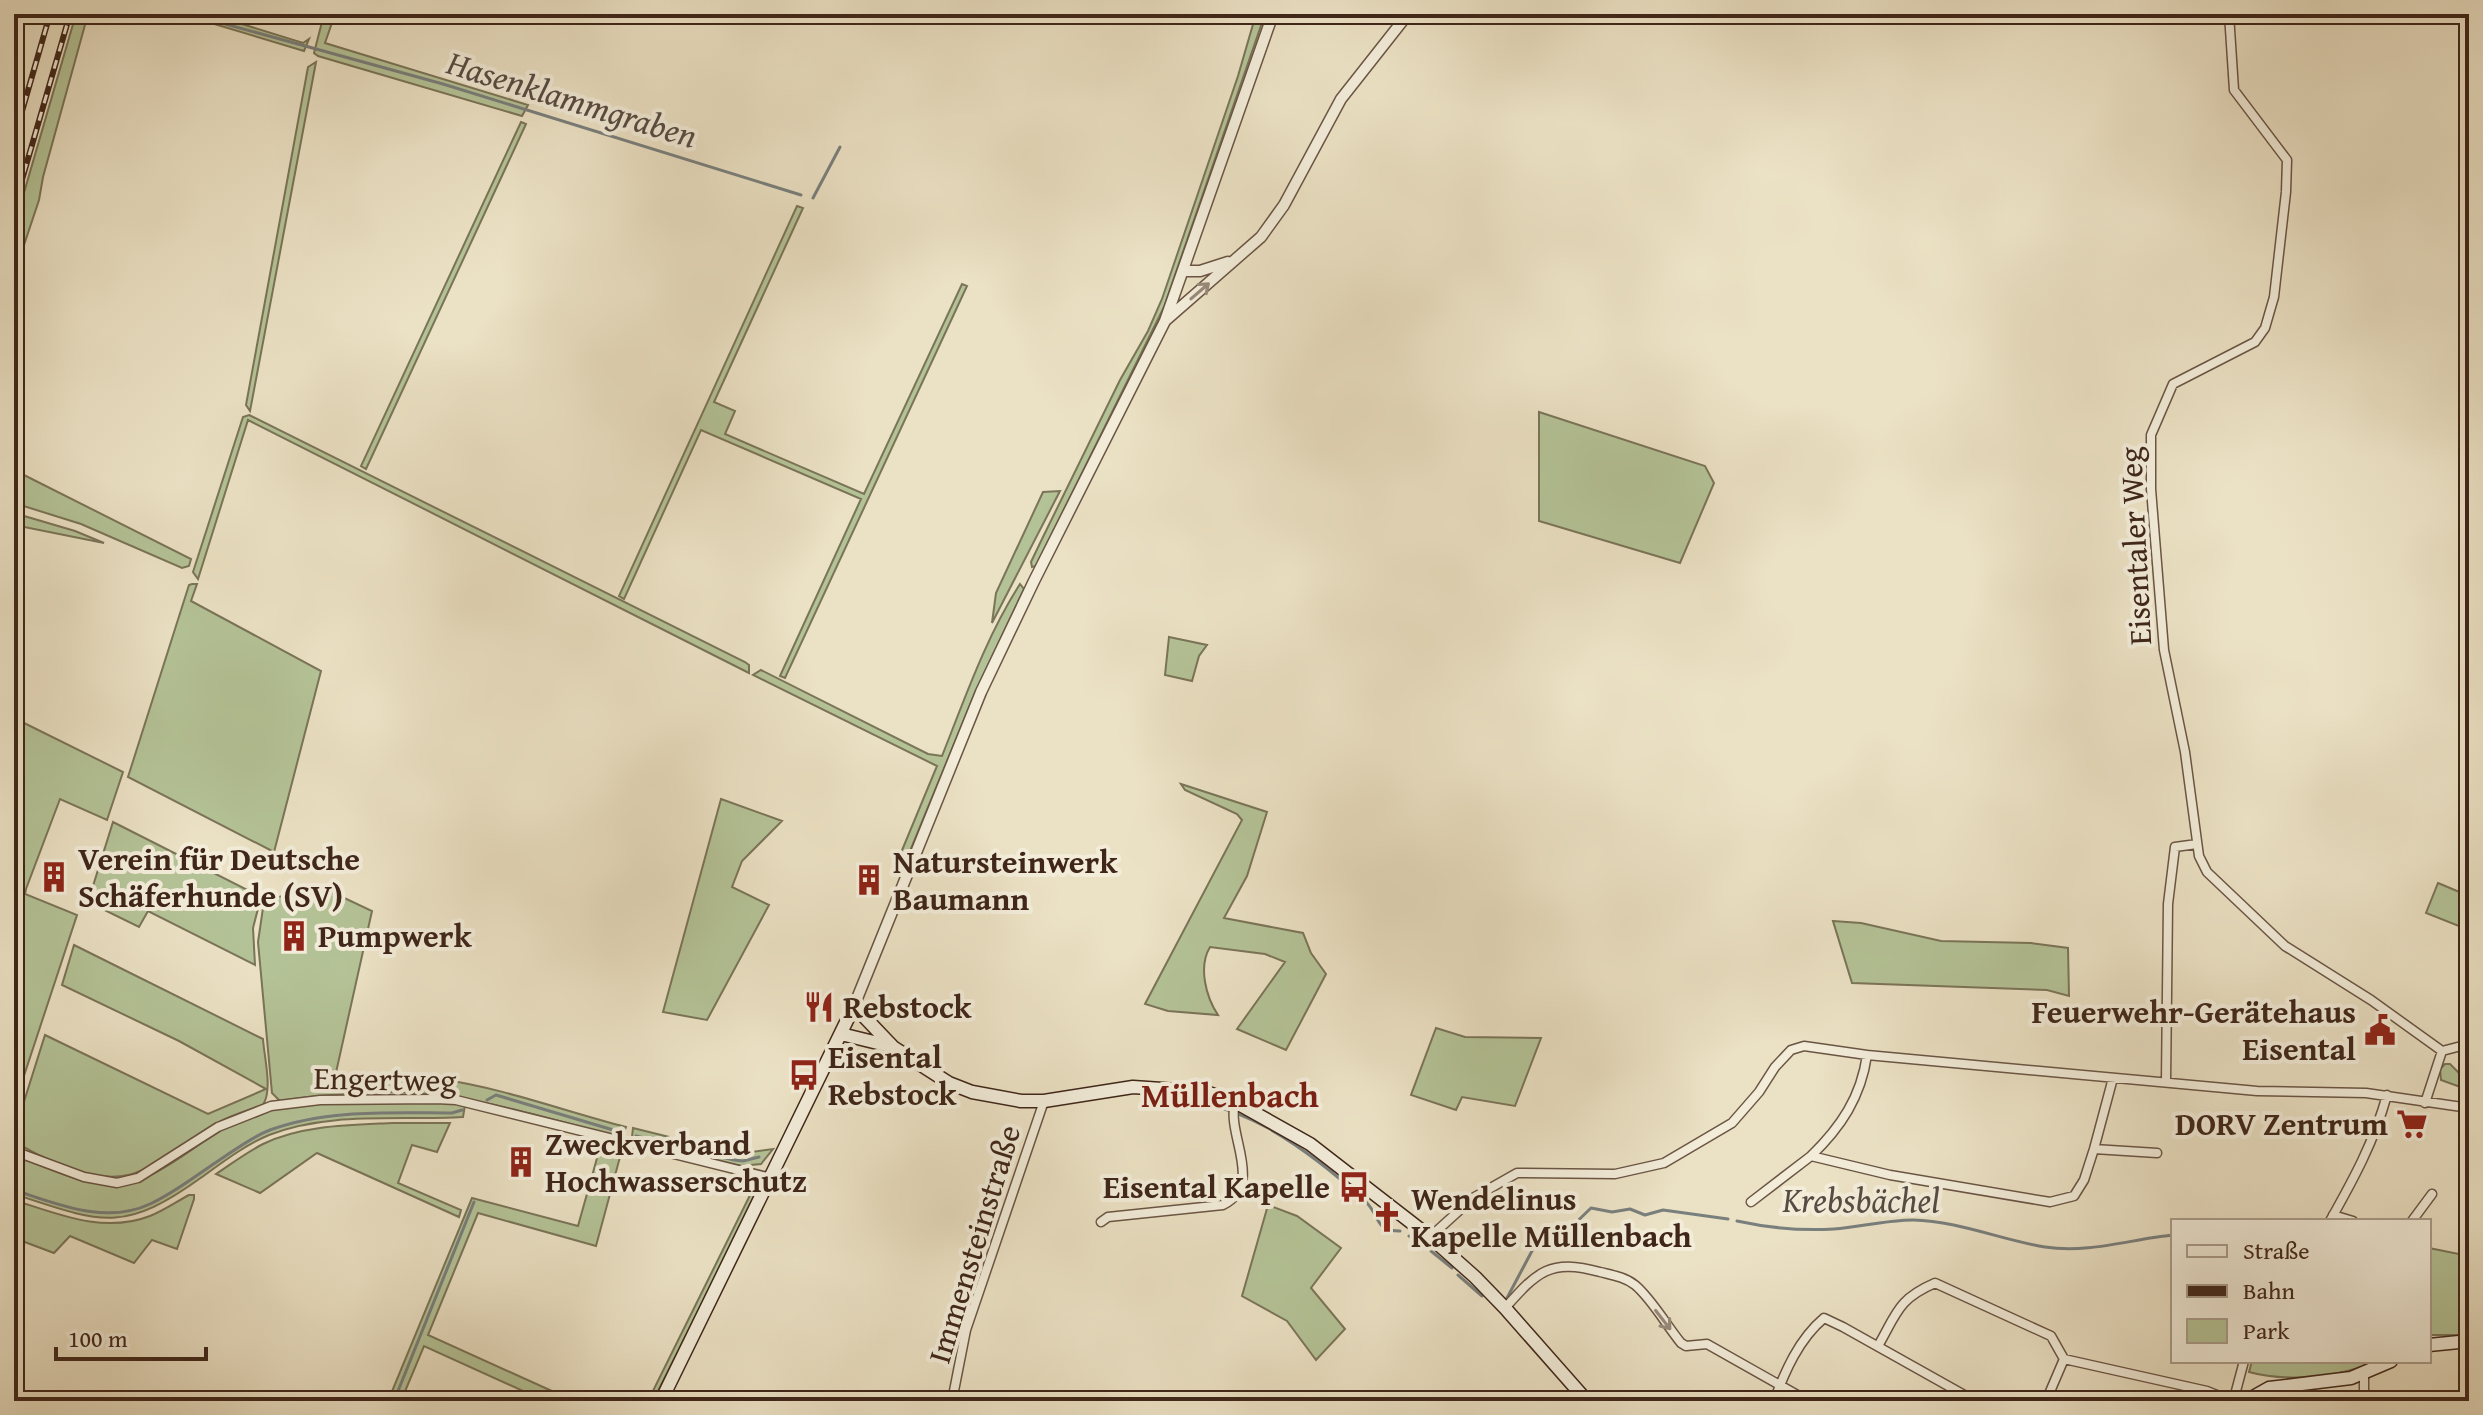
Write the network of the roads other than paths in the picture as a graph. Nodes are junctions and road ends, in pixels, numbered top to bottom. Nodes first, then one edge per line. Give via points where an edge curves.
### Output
1 (1273, 14) edge
2 (1408, 14) edge
3 (2229, 14) edge
4 (1234, 260) junction
5 (1184, 271) junction
6 (1165, 321) junction
7 (2197, 844) junction
8 (854, 1006) junction
9 (841, 1034) junction
10 (2469, 1044) edge
11 (893, 1047) junction
12 (2442, 1051) junction
13 (1867, 1055) junction
14 (2113, 1078) junction
15 (2166, 1082) junction
16 (2387, 1095) junction
17 (1044, 1101) junction
18 (2425, 1103) junction
19 (2469, 1108) edge
20 (1234, 1109) junction
21 (2094, 1149) junction
22 (14, 1151) edge
23 (2157, 1153) dead end
24 (1811, 1156) junction
25 (771, 1178) junction
26 (2432, 1194) dead end
27 (1751, 1202) dead end
28 (2332, 1218) edge
29 (2413, 1219) edge
30 (1101, 1222) dead end
31 (1430, 1237) junction
32 (1505, 1308) junction
33 (2469, 1341) edge
34 (2431, 1345) edge
35 (1878, 1346) junction
36 (2064, 1359) junction
37 (2243, 1363) edge
38 (2387, 1363) edge
39 (2364, 1374) junction
40 (1780, 1384) junction
41 (661, 1401) edge
42 (952, 1401) edge
43 (1587, 1401) edge
44 (1774, 1401) edge
45 (1808, 1401) edge
46 (1975, 1401) edge
47 (2046, 1401) edge
48 (2232, 1401) edge
49 (2238, 1401) edge
50 (2246, 1401) edge
51 (2364, 1401) edge

1 - 5 street
2 - 4 street via 1341,99 1284,205 1261,237
3 - 7 street, Eisentaler Weg via 2234,90 2287,160 2286,192 2274,297 2265,328 2255,342 2173,384 2151,435 2164,650 2183,737
4 - 5 street
6 -> 4 street
5 - 6 street
6 - 8 street via 981,692
7 - 12 street via 2207,872 2285,946
7 - 15 street via 2175,847 2168,904
8 - 9 main road
8 - 11 main road
9 - 11 main road
9 - 25 main road
10 - 12 street
11 - 17 main road via 972,1092
12 - 18 street
13 - 14 street
13 - 24 street via 1849,1111
13 - 31 street via 1804,1046 1791,1050 1732,1123 1664,1163 1615,1174 1517,1173 1473,1198
14 - 15 street
14 - 21 street
15 - 16 street
16 - 18 street
16 - 28 street via 2363,1163
17 - 20 main road via 1133,1087 1184,1089 1206,1092
17 - 42 street, Immensteinstraße via 966,1330
18 - 19 street
20 - 30 street via 1243,1176 1235,1198 1223,1205
20 - 31 main road via 1310,1144
21 - 23 street
21 - 24 street via 2074,1196 2050,1202
22 - 25 street, Engertweg via 84,1177 117,1183 138,1178 218,1127 271,1106 436,1099
24 - 27 street
25 - 41 main road
26 - 29 street
31 - 32 main road
32 -> 40 street via 1533,1277 1554,1267 1581,1266 1636,1286 1686,1346 1707,1344
32 - 43 main road
33 - 34 main road
35 - 36 street via 1912,1293 1935,1283 2051,1336
35 - 40 street via 1824,1318 1809,1330
35 - 46 street
36 - 47 street
36 - 48 street
37 - 49 street
38 - 39 main road
39 - 50 main road via 2283,1384
39 - 51 street
40 - 44 street
40 - 45 street

